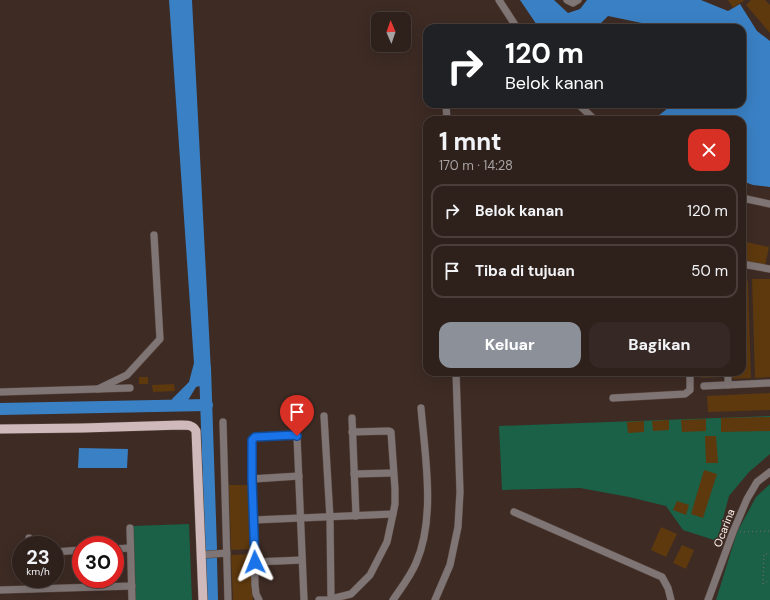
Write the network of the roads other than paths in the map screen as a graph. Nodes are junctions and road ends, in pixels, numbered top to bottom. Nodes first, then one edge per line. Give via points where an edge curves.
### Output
1 (499, 0) edge
2 (567, 0) edge
3 (578, 0) edge
4 (514, 24) edge
5 (582, 108) edge
6 (592, 116) edge
7 (746, 199) edge
8 (770, 204) edge
9 (154, 235) dead end
10 (746, 265) edge
11 (770, 269) edge
12 (456, 376) edge
13 (690, 376) edge
14 (728, 376) edge
15 (770, 383) edge
16 (728, 385) junction
17 (704, 386) dead end
18 (130, 388) dead end
19 (98, 389) junction
20 (0, 392) edge
21 (613, 398) dead end
22 (421, 408) dead end
23 (324, 416) dead end
24 (352, 418) dead end
25 (223, 422) dead end
26 (0, 429) edge
27 (352, 432) junction
28 (770, 472) edge
29 (393, 473) junction
30 (354, 474) junction
31 (299, 476) junction
32 (252, 479) junction
33 (514, 512) dead end
34 (393, 514) junction
35 (356, 516) junction
36 (301, 518) junction
37 (330, 518) junction
38 (254, 520) junction
39 (130, 528) dead end
40 (124, 548) edge
41 (130, 548) junction
42 (227, 554) junction
43 (201, 555) junction
44 (302, 560) junction
45 (255, 562) junction
46 (132, 586) junction
47 (32, 589) joint
48 (0, 590) edge
49 (132, 600) edge
50 (203, 600) edge
51 (228, 600) edge
52 (259, 600) edge
53 (304, 600) edge
54 (319, 600) edge
55 (331, 600) edge
56 (393, 600) edge
57 (435, 600) edge
58 (671, 600) edge
59 (708, 600) edge

1 - 4 street
2 - 3 street via 573,3
5 - 6 street
7 - 8 street
9 - 19 street via 160,339 127,375
10 - 11 street
12 - 57 street via 460,492 458,527 450,565
13 - 21 street via 690,390 685,394
14 - 16 street
15 - 16 street
16 - 17 street
18 - 19 street
19 - 20 street
22 - 56 street via 427,496 425,534 416,563
23 - 37 street
24 - 27 street
25 - 42 street
26 - 43 main road via 181,425 194,428
27 - 29 street via 391,432
27 - 30 street
28 - 59 street, Ocarina via 757,482 747,499
29 - 30 street
29 - 34 street
30 - 35 street
31 - 32 street
31 - 32 street via 296,435 255,437 252,440
31 - 36 street
32 - 38 street
33 - 58 street via 662,577
34 - 35 street
34 - 55 street via 387,542 370,575 351,594
35 - 37 street
36 - 37 street
36 - 38 street
36 - 44 street
37 - 55 street
38 - 45 street
39 - 41 street
40 - 41 street
41 - 46 street
42 - 43 street
42 - 51 street
43 - 50 main road
44 - 45 street
44 - 53 street
45 - 52 street via 256,594
46 - 47 street
46 - 49 street
47 - 48 street
54 - 55 street

